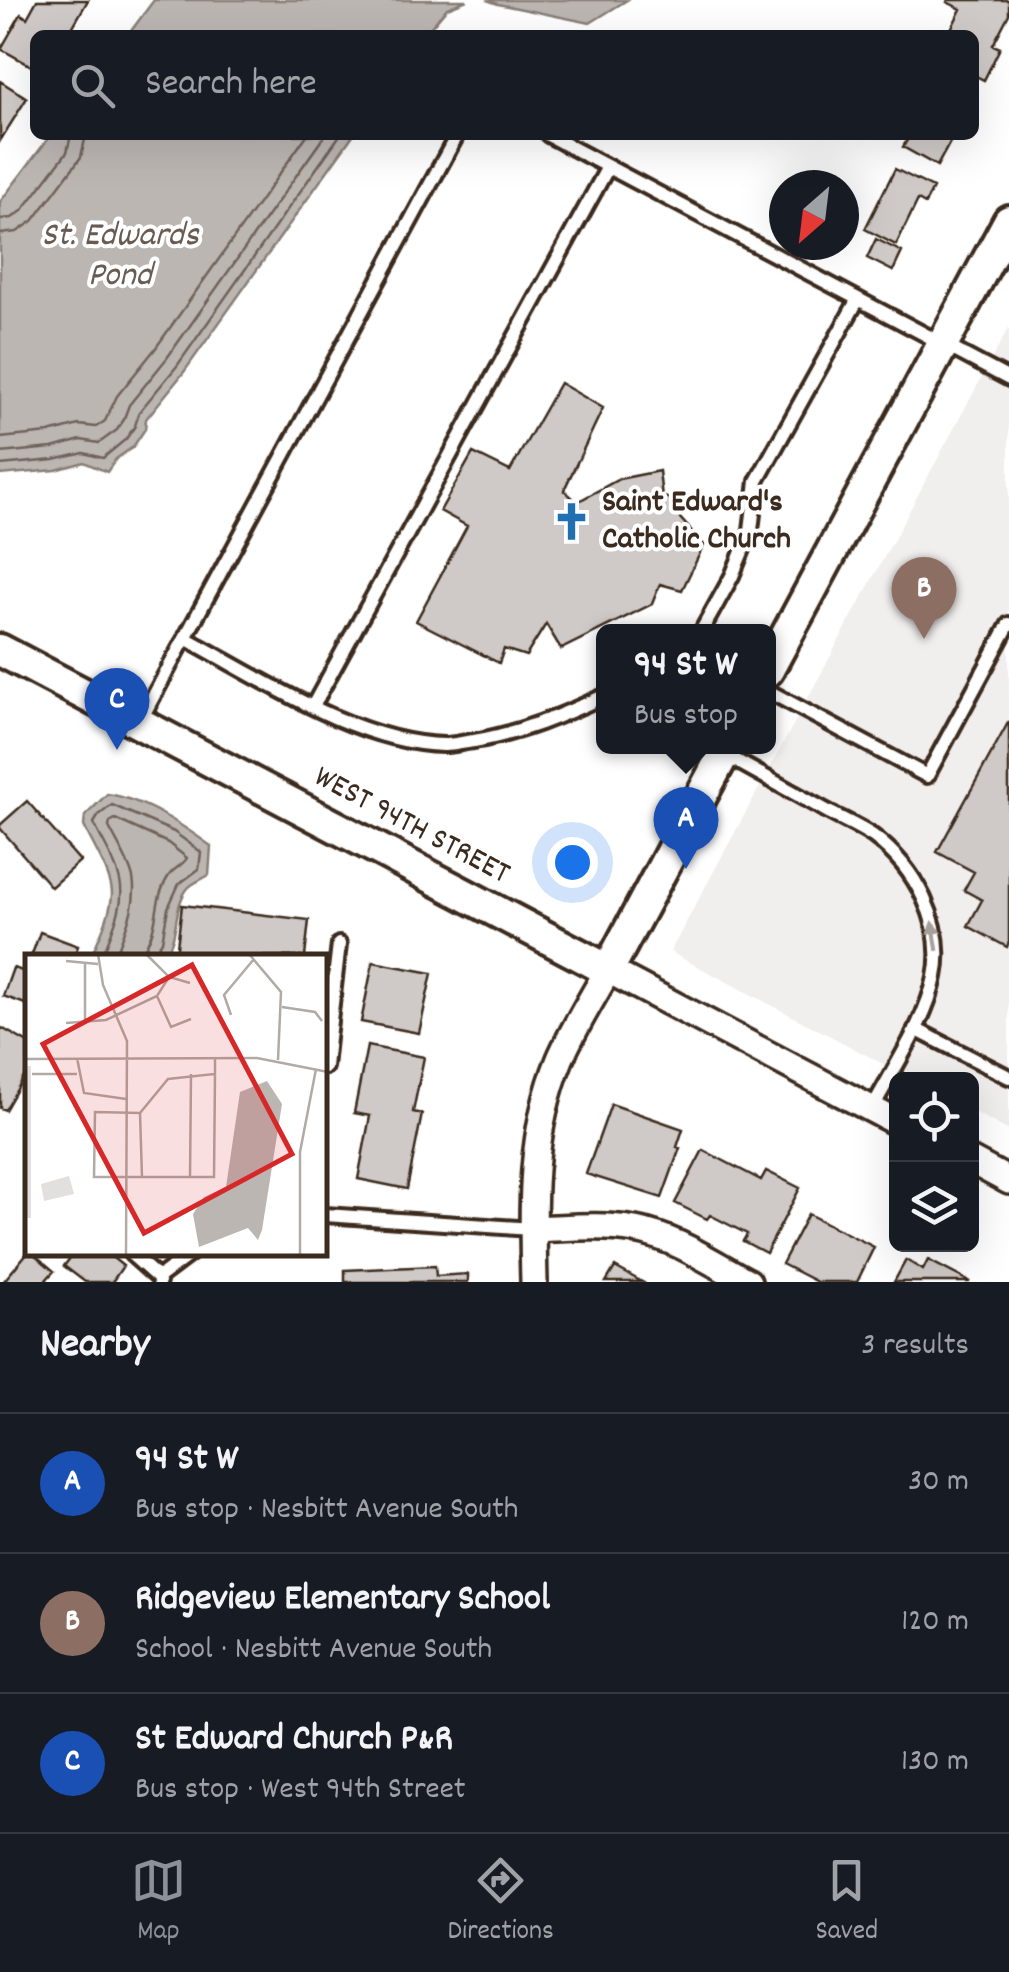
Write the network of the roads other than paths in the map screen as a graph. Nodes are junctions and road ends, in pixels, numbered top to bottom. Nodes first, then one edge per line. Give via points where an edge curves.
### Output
1 (454, 140) edge
2 (557, 140) edge
3 (608, 167) junction
4 (1009, 221) edge
5 (858, 300) junction
6 (943, 344) junction
7 (1009, 380) edge
8 (705, 624) edge
9 (1009, 624) edge
10 (185, 638) junction
11 (0, 650) edge
12 (776, 655) edge
13 (776, 694) edge
14 (596, 700) edge
15 (313, 706) junction
16 (139, 724) junction
17 (724, 754) edge
18 (733, 754) edge
19 (339, 944) dead end
20 (608, 970) junction
21 (328, 1024) edge
22 (914, 1029) junction
23 (1009, 1077) edge
24 (872, 1109) junction
25 (889, 1118) edge
26 (974, 1162) edge
27 (1009, 1181) edge
28 (328, 1215) edge
29 (532, 1228) junction
30 (135, 1257) edge
31 (186, 1257) edge
32 (735, 1279) edge
33 (159, 1280) edge
34 (534, 1282) edge

1 - 10 lane
2 - 3 lane
3 - 5 lane
3 - 15 lane
4 - 6 street
5 - 6 lane
5 - 8 lane via 758,481 751,530
6 - 7 lane
6 - 12 street
9 - 13 lane via 927,776
10 - 15 lane
10 - 16 lane
11 - 16 street, WEST 94TH STREET
14 - 15 lane via 506,735 448,745 406,742
16 - 20 street, WEST 94TH STREET
17 - 20 street
22 -> 18 lane via 930,995 938,950 928,906 912,876 872,836
19 - 21 lane
20 - 24 street, WEST 94TH STREET
20 - 29 street via 560,1059 533,1172
22 - 23 lane
22 - 24 lane
24 - 25 street, WEST 94TH STREET
26 - 27 street
28 - 29 lane
29 - 32 street via 637,1230 674,1242
29 - 34 street
30 - 33 lane
31 - 33 lane

